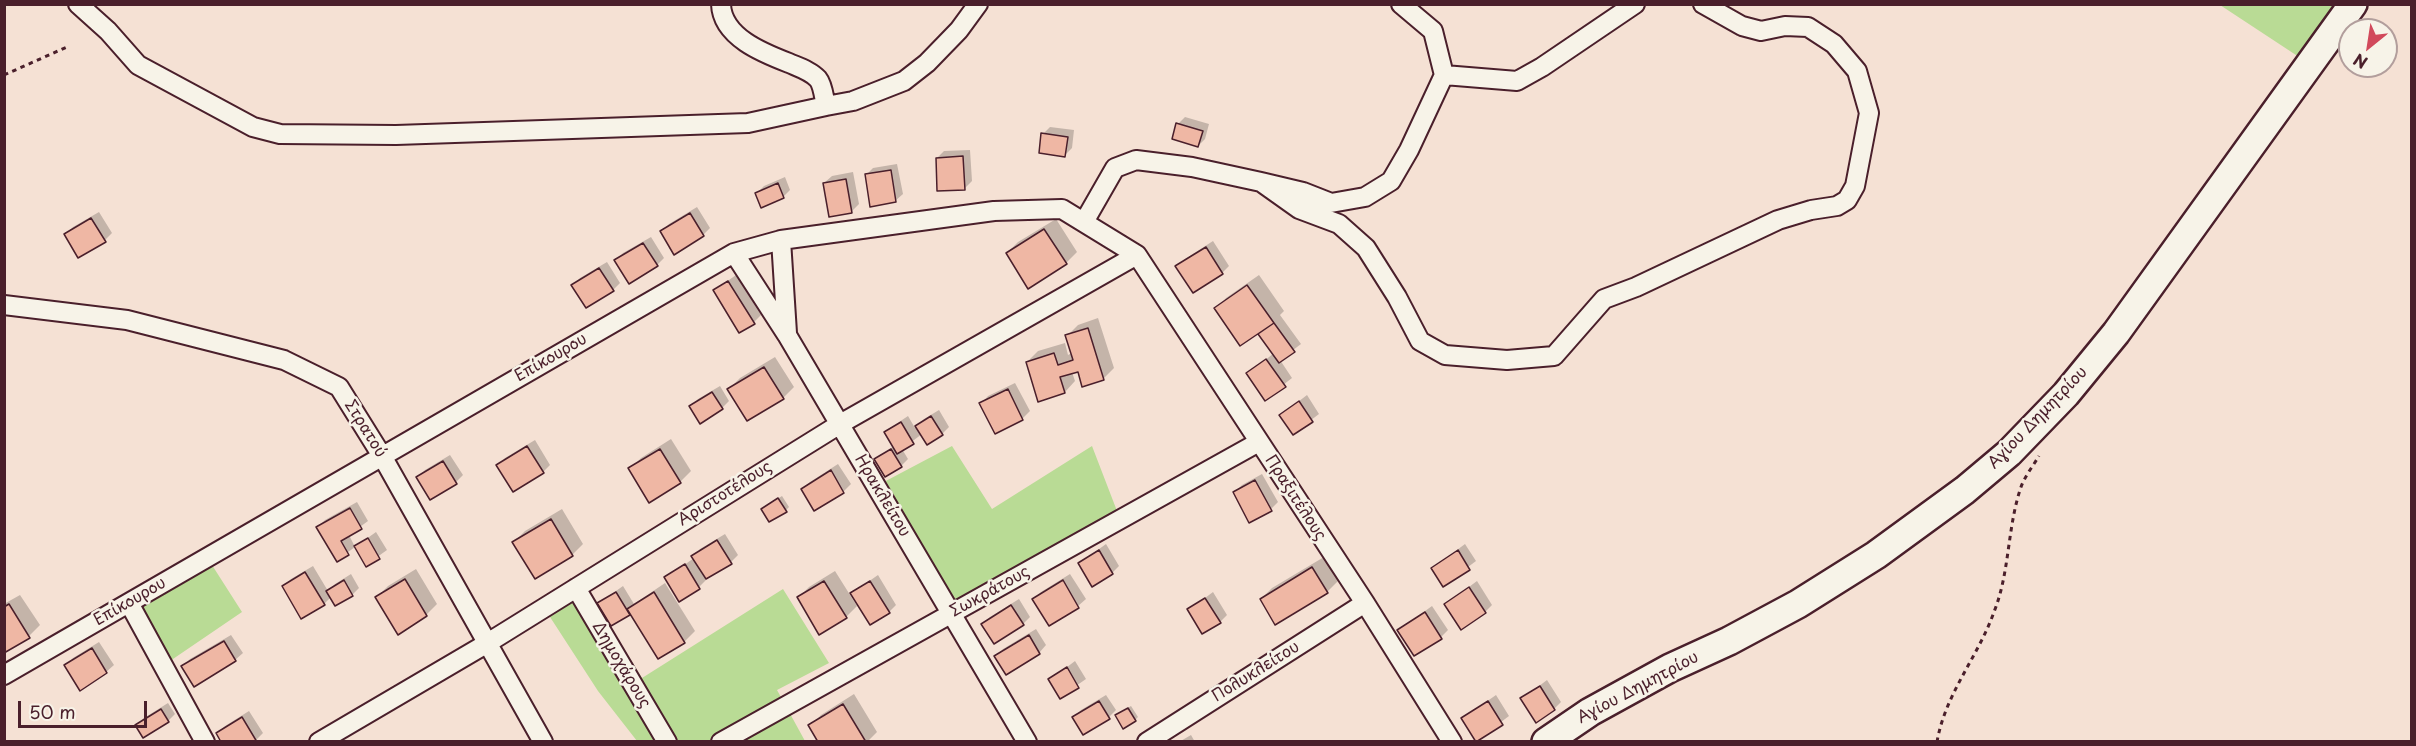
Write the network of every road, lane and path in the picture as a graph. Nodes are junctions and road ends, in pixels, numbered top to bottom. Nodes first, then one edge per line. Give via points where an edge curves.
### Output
1 (78, 4) edge
2 (721, 4) edge
3 (978, 4) edge
4 (1401, 4) edge
5 (1635, 4) edge
6 (1703, 4) edge
7 (2353, 4) edge
8 (67, 47) dead end
9 (4, 75) edge
10 (1444, 75) junction
11 (826, 106) junction
12 (1262, 182) junction
13 (1084, 222) junction
14 (781, 240) junction
15 (734, 253) junction
16 (1137, 255) junction
17 (4, 304) edge
18 (787, 335) junction
19 (840, 424) junction
20 (1259, 442) junction
21 (2039, 455) dead end
22 (382, 456) junction
23 (576, 588) junction
24 (129, 603) junction
25 (1365, 603) junction
26 (952, 614) junction
27 (486, 644) junction
28 (4, 675) edge
29 (205, 741) edge
30 (319, 741) edge
31 (543, 741) edge
32 (667, 741) edge
33 (721, 741) edge
34 (1027, 741) edge
35 (1147, 741) edge
36 (1452, 741) edge
37 (1546, 741) edge
38 (1938, 741) edge

1 - 11 street via 138,65 253,127 280,134 396,135 748,123
2 - 11 street via 732,33 819,80
3 - 11 street via 959,30 904,81 854,101
4 - 10 street via 1433,32
5 - 10 street via 1517,81
6 - 12 street via 1742,26 1761,31 1808,27 1834,44 1857,71 1869,113 1855,186 1847,200 1837,206 1778,220 1604,299 1554,356 1507,360 1445,356 1420,341 1398,297 1366,248 1339,224 1299,209
7 - 37 street, Αγίου Δημητρίου via 2116,333 2009,453 1876,555 1798,604 1670,668
8 - 9 path
10 - 12 street via 1391,182 1365,197 1331,203
12 - 13 street via 1137,160 1115,168
13 - 14 street, Επίκουρου via 1062,209 994,211
13 - 16 street, Επίκουρου
14 - 15 street, Επίκουρου
14 - 18 street
15 - 18 street, Ηρακλείτου
15 - 22 street, Επίκουρου
16 - 19 street, Αριστοτέλους
16 - 20 street, Πραξιτέλους
17 - 22 street, Στρατού via 127,320 284,360 339,387
18 - 19 street, Ηρακλείτου
19 - 23 street, Αριστοτέλους
19 - 26 street, Ηρακλείτου
20 - 25 street, Πραξιτέλους
20 - 26 street, Σωκράτους
21 - 38 path via 2021,486 1994,614 1940,723
22 - 24 street, Επίκουρου
22 - 27 street, Στρατού
23 - 27 street, Αριστοτέλους
23 - 32 street, Δημοχάρους
24 - 28 street, Επίκουρου
24 - 29 street
25 - 35 street, Πολυκλείτου
25 - 36 street, Πραξιτέλους
26 - 33 street, Σωκράτους
26 - 34 street, Ηρακλείτου
27 - 30 street, Αριστοτέλους
27 - 31 street, Στρατού

